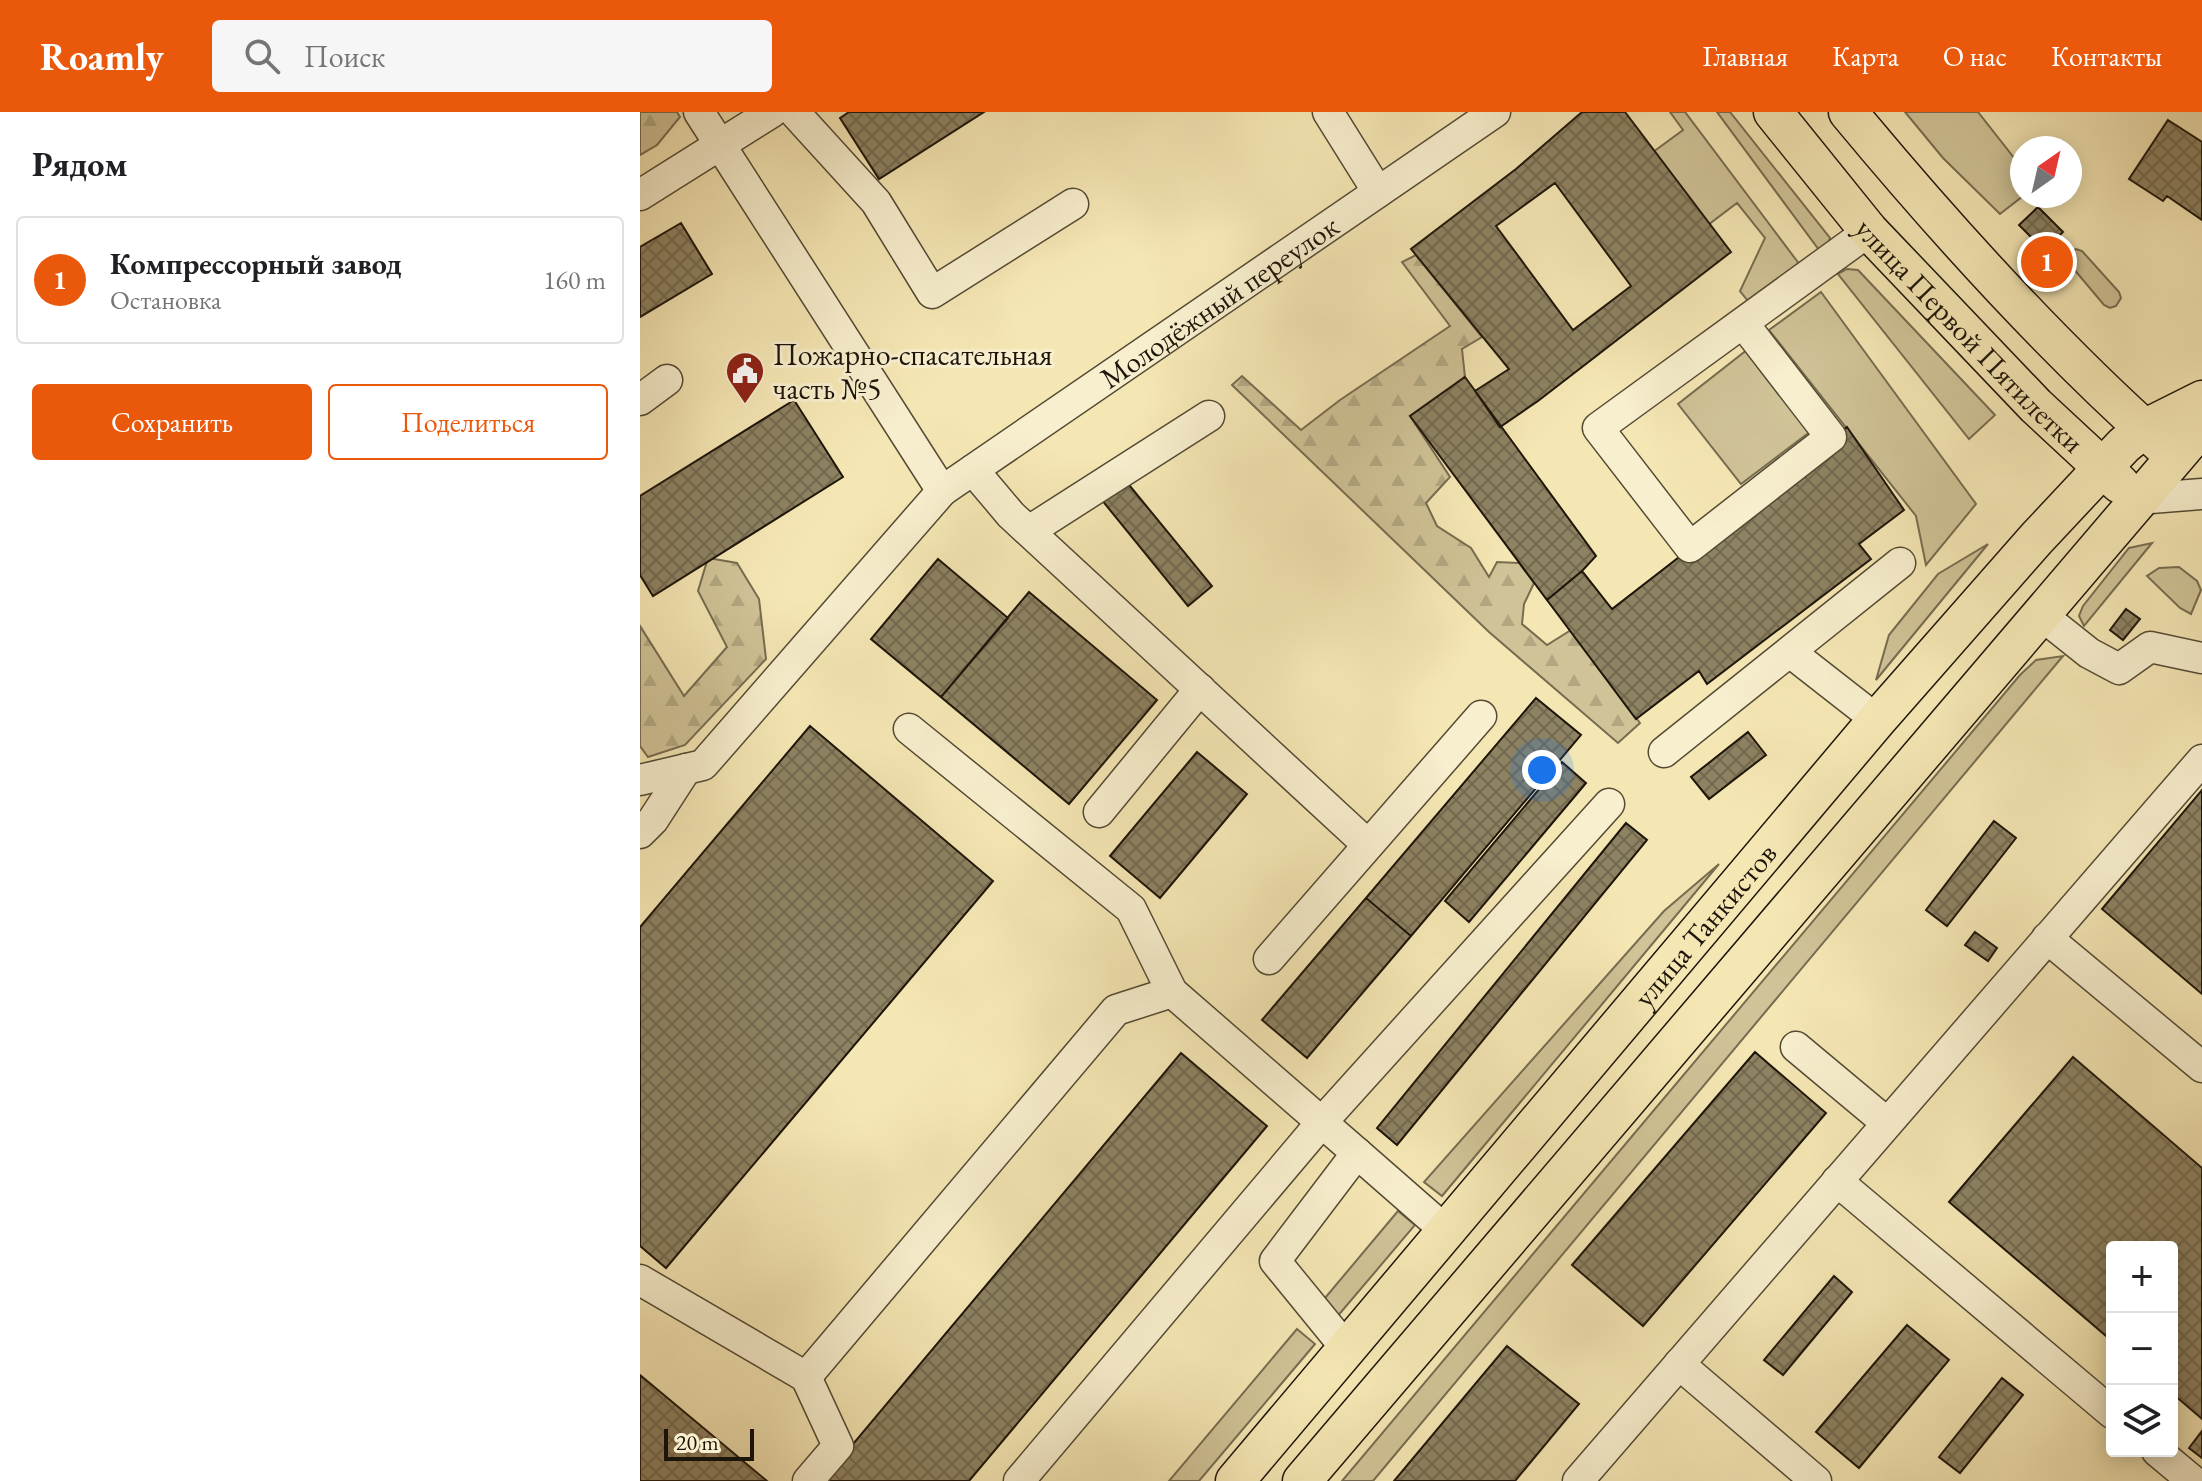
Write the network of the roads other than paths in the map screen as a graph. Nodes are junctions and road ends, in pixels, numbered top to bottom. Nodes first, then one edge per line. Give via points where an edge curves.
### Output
1 (699, 112) edge
2 (772, 112) edge
3 (794, 112) edge
4 (1328, 112) edge
5 (1495, 112) edge
6 (1773, 112) edge
7 (1848, 112) edge
8 (720, 144) junction
9 (1378, 192) junction
10 (640, 195) edge
11 (1073, 204) dead end
12 (1869, 231) junction
13 (1743, 323) junction
14 (667, 380) dead end
15 (640, 400) edge
16 (2202, 400) edge
17 (1209, 416) dead end
18 (2202, 426) edge
19 (2144, 429) junction
20 (2175, 456) junction
21 (2101, 468) junction
22 (973, 470) junction
23 (2202, 482) edge
24 (942, 491) junction
25 (2202, 494) edge
26 (2138, 499) junction
27 (1029, 531) junction
28 (1900, 563) dead end
29 (2040, 614) junction
30 (1790, 652) junction
31 (2202, 658) edge
32 (1200, 689) junction
33 (1481, 716) dead end
34 (1877, 720) junction
35 (909, 729) dead end
36 (1664, 752) dead end
37 (2202, 760) edge
38 (686, 769) junction
39 (640, 780) edge
40 (1609, 804) dead end
41 (1099, 812) dead end
42 (640, 833) edge
43 (1368, 845) junction
44 (2047, 938) junction
45 (1269, 959) dead end
46 (1172, 992) junction
47 (1796, 1047) dead end
48 (2202, 1067) edge
49 (1322, 1122) junction
50 (1887, 1123) junction
51 (1357, 1153) junction
52 (1837, 1181) junction
53 (1445, 1230) junction
54 (640, 1280) edge
55 (1346, 1348) junction
56 (1679, 1364) junction
57 (806, 1377) junction
58 (2106, 1408) edge
59 (2164, 1457) edge
60 (808, 1481) edge
61 (1019, 1481) edge
62 (1235, 1481) edge
63 (1302, 1481) edge
64 (1578, 1481) edge
65 (1816, 1481) edge
66 (2193, 1481) edge

1 - 8 street
2 - 8 street
3 - 11 street via 876,202 932,293
4 - 9 street
5 - 9 street, Молодёжный переулок
6 - 12 main road, улица Первой Пятилетки
7 - 19 main road, улица Первой Пятилетки via 1934,216
8 - 10 street
8 - 24 street
9 - 22 street, Молодёжный переулок
12 - 13 street
12 - 21 main road, улица Первой Пятилетки
13 - 13 street via 1598,428 1690,547 1831,437
14 - 15 street
16 - 19 main road, улица Танкистов
17 - 27 street
18 - 20 main road, улица Танкистов
19 - 20 main road, улица Первой Пятилетки
19 - 21 main road, улица Танкистов
20 - 23 street, улица Первой Пятилетки
20 - 26 main road, улица Танкистов
21 - 26 main road, улица Первой Пятилетки
21 - 34 main road, улица Танкистов
22 - 24 street, Молодёжный переулок
22 - 27 street
24 - 38 street, Молодёжный переулок via 703,765
25 - 26 street
26 - 29 main road, улица Танкистов
27 - 32 street
28 - 30 street
29 - 31 street via 2089,653 2119,669 2150,647
29 - 63 main road, улица Танкистов
30 - 34 street
30 - 36 street
32 - 41 street
32 - 43 street
33 - 43 street
34 - 53 main road, улица Танкистов
35 - 46 street via 1131,909
37 - 44 street
38 - 39 street
38 - 42 street
40 - 49 street
43 - 45 street
44 - 48 street
44 - 50 street
46 - 49 street
46 - 57 street via 1116,1010
47 - 50 street
49 - 51 street
49 - 61 street
50 - 52 street
51 - 53 street
51 - 55 street via 1275,1261
52 - 56 street
52 - 58 street
53 - 55 main road, улица Танкистов
54 - 57 street
55 - 62 main road, улица Танкистов
56 - 64 street
56 - 65 street
57 - 60 street via 838,1446
59 - 66 street

